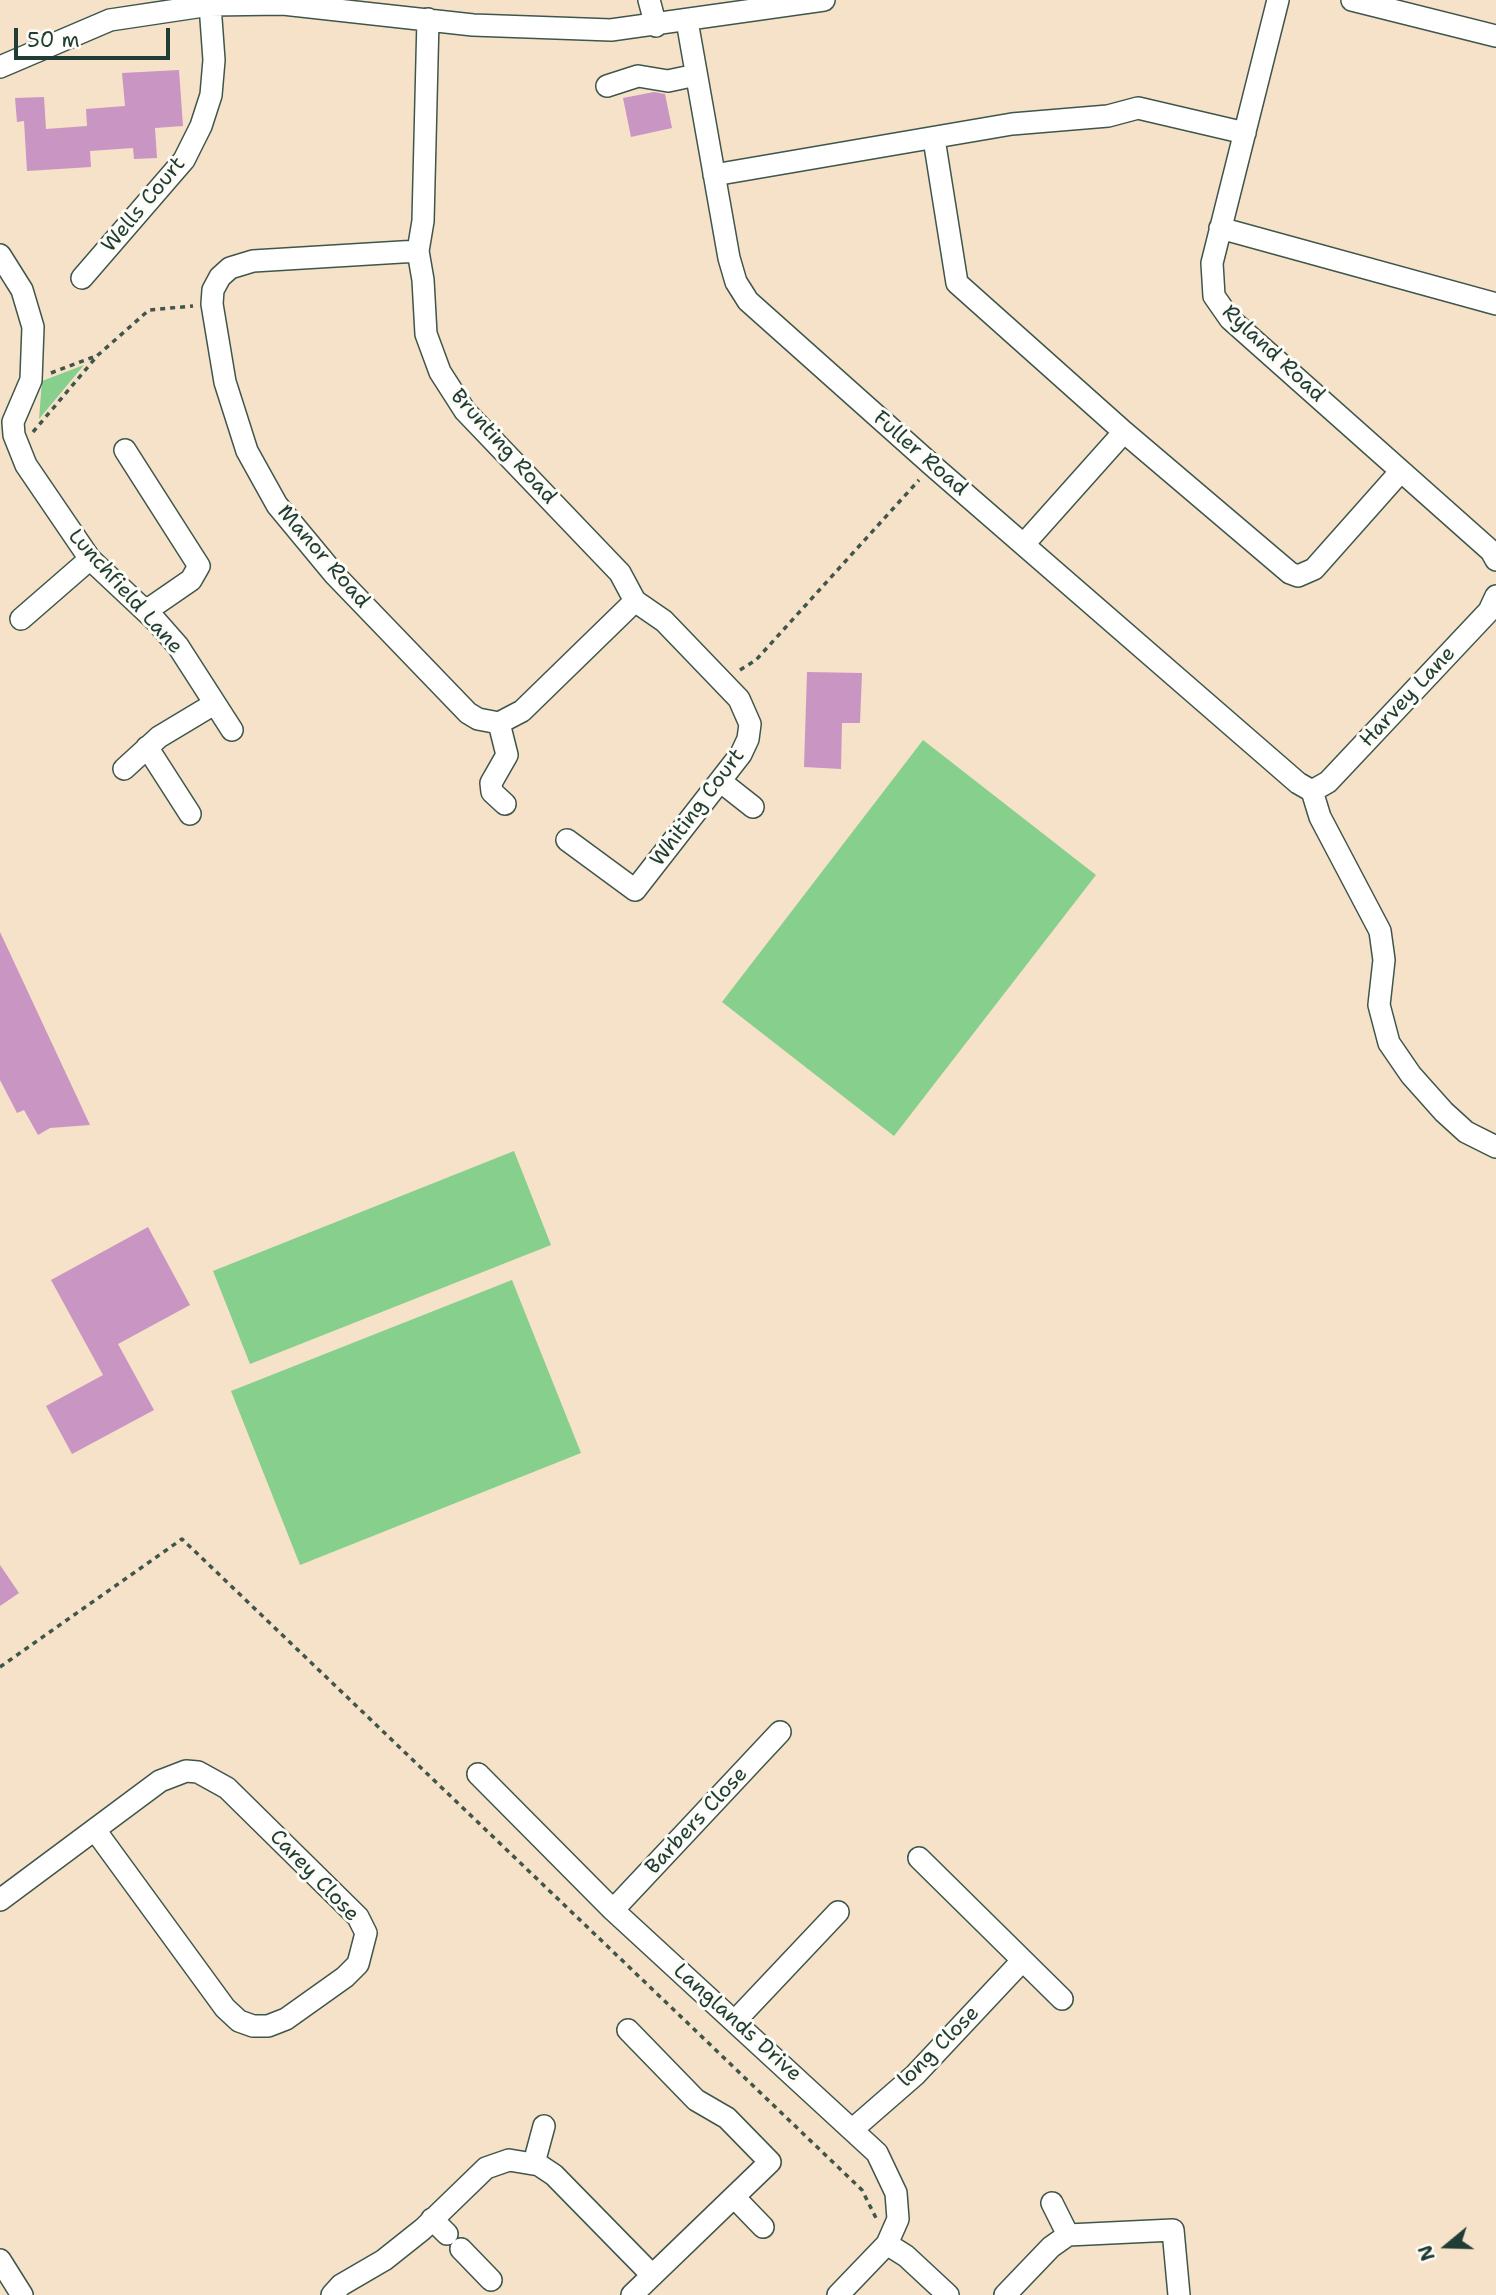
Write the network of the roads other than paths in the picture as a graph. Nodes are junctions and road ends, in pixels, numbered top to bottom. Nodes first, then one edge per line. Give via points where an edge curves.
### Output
1 (649, 0) edge
2 (824, 0) edge
3 (1278, 0) edge
4 (1352, 0) edge
5 (283, 2) edge
6 (210, 5) junction
7 (428, 19) junction
8 (687, 21) junction
9 (656, 26) junction
10 (1496, 36) edge
11 (0, 67) edge
12 (696, 75) junction
13 (607, 86) dead end
14 (1245, 132) junction
15 (934, 139) junction
16 (714, 175) junction
17 (1220, 228) junction
18 (418, 251) junction
19 (0, 256) edge
20 (82, 278) dead end
21 (1496, 304) edge
22 (1124, 432) junction
23 (125, 450) dead end
24 (1401, 471) junction
25 (1024, 544) junction
26 (90, 559) junction
27 (1496, 559) edge
28 (1496, 596) edge
29 (635, 601) junction
30 (146, 611) junction
31 (21, 620) dead end
32 (214, 704) junction
33 (499, 723) junction
34 (232, 730) dead end
35 (147, 747) junction
36 (124, 769) dead end
37 (720, 781) junction
38 (1312, 791) junction
39 (505, 804) dead end
40 (753, 807) dead end
41 (190, 814) dead end
42 (567, 840) dead end
43 (1496, 1147) edge
44 (780, 1732) dead end
45 (478, 1774) dead end
46 (95, 1830) junction
47 (919, 1858) dead end
48 (0, 1900) edge
49 (613, 1910) junction
50 (838, 1912) dead end
51 (1022, 1961) junction
52 (1062, 1999) dead end
53 (734, 2021) junction
54 (628, 2030) dead end
55 (544, 2126) dead end
56 (853, 2129) junction
57 (534, 2163) junction
58 (734, 2197) junction
59 (1052, 2203) dead end
60 (763, 2227) dead end
61 (446, 2234) junction
62 (1068, 2235) junction
63 (887, 2244) junction
64 (0, 2260) edge
65 (652, 2275) junction
66 (491, 2280) dead end
67 (22, 2295) edge
68 (332, 2295) edge
69 (632, 2295) edge
70 (838, 2295) edge
71 (947, 2295) edge
72 (1005, 2295) edge
73 (1179, 2295) edge

1 - 9 street
2 - 8 street
3 - 14 street, Ryland Road
4 - 10 street
5 - 6 street
5 - 7 street
6 - 11 street via 110,20
6 - 20 street, Wells Court via 211,95 195,137 161,190
7 - 9 street via 544,29
7 - 18 street, Brunting Road via 423,221
8 - 9 street
8 - 12 street, Fuller Road
12 - 13 street via 668,81 638,76
12 - 16 street, Fuller Road
14 - 15 street via 1138,108
14 - 17 street, Ryland Road
15 - 16 street
15 - 22 street via 957,283
16 - 25 street, Fuller Road via 729,258 736,282 748,300
17 - 21 street
17 - 24 street, Ryland Road via 1211,281 1214,296 1230,320
18 - 29 street, Brunting Road via 426,334 450,390 620,573
18 - 33 street, Manor Road via 241,263 220,277 213,290 216,342 247,451 277,505 335,575 468,713
19 - 26 street, Lunchfield Lane via 22,290 33,327 31,380 13,422 19,449
22 - 24 street via 1279,565 1298,576 1314,569
22 - 25 street
23 - 30 street via 199,566 191,580
24 - 27 street, Ryland Road
25 - 38 street, Fuller Road
26 - 30 street, Lunchfield Lane
26 - 31 street
28 - 38 street, Harvey Lane via 1489,611 1337,772
29 - 33 street via 522,711
29 - 37 street, Whiting Court via 664,621 746,709 748,739
30 - 32 street, Lunchfield Lane via 178,646
32 - 34 street, Lunchfield Lane
32 - 35 street
33 - 39 street via 507,755 491,783 492,792
35 - 36 street
35 - 41 street
37 - 40 street
37 - 42 street, Whiting Court via 635,890
38 - 43 street via 1320,817 1380,932 1384,960 1378,1005 1389,1043 1444,1112 1466,1132
44 - 49 street, Barbers Close
45 - 49 street, Langlands Drive
46 - 46 street, Carey Close via 175,1774 186,1771 212,1777 358,1917 366,1933 358,1964 286,2019 268,2026 239,2021
46 - 48 street, Carey Close
47 - 51 street
49 - 53 street, Langlands Drive
50 - 53 street
51 - 52 street
51 - 56 street, long Close via 915,2075
53 - 56 street, Langlands Drive
54 - 58 street via 696,2100 727,2118 770,2162
55 - 57 street
56 - 63 street, Langlands Drive via 877,2153 896,2193 898,2219
57 - 61 street via 516,2160 491,2165
57 - 65 street via 554,2175
58 - 60 street
58 - 65 street
59 - 62 street
61 - 66 street
61 - 68 street via 401,2247
62 - 72 street
62 - 73 street via 1173,2230
63 - 70 street, Langlands Drive
63 - 71 street
64 - 67 street
65 - 69 street

